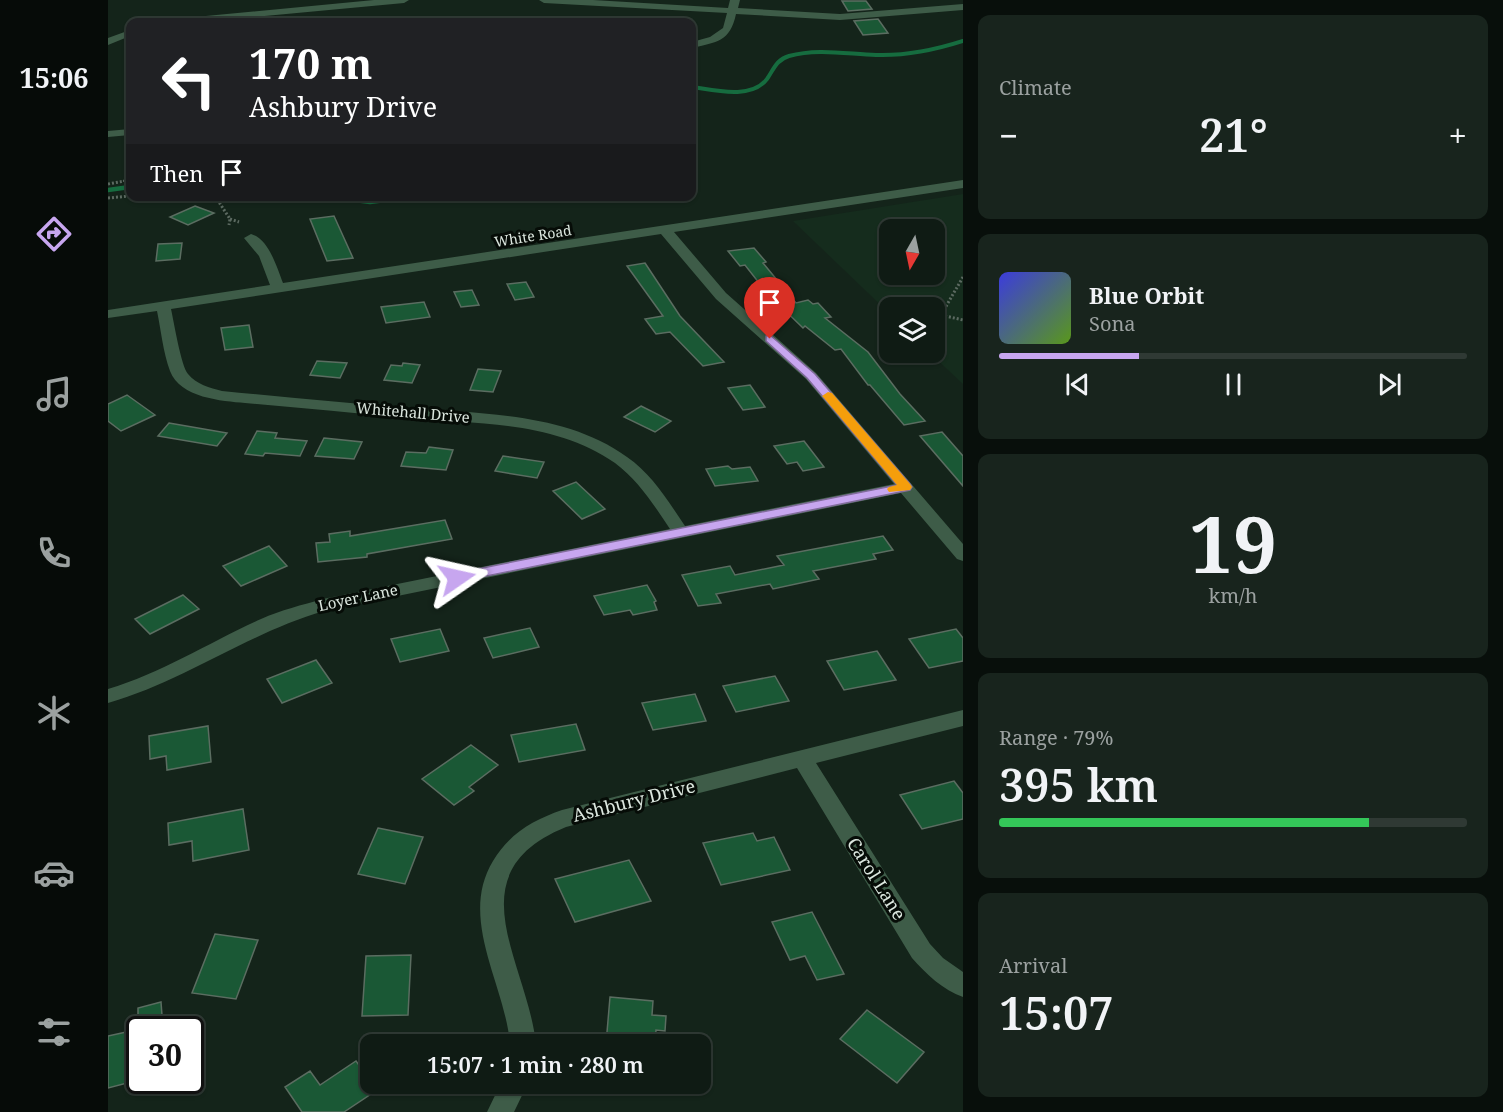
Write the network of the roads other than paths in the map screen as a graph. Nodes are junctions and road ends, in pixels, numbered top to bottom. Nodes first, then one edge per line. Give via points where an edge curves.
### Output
1 (404, 0) edge
2 (544, 0) edge
3 (735, 0) edge
4 (572, 1) edge
5 (897, 3) dead end
6 (963, 7) edge
7 (733, 11) junction
8 (279, 12) junction
9 (912, 12) junction
10 (216, 18) edge
11 (281, 18) edge
12 (126, 35) edge
13 (108, 42) edge
14 (696, 44) edge
15 (126, 132) edge
16 (108, 134) edge
17 (963, 184) edge
18 (666, 231) junction
19 (251, 238) dead end
20 (278, 289) junction
21 (163, 306) junction
22 (108, 314) edge
23 (905, 487) junction
24 (681, 533) junction
25 (963, 555) edge
26 (108, 696) edge
27 (963, 718) edge
28 (802, 759) junction
29 (963, 986) edge
30 (522, 1034) edge
31 (509, 1094) edge
32 (500, 1112) edge

1 - 8 street
2 - 4 street
3 - 7 street
4 - 7 street
5 - 9 street
6 - 9 street
7 - 9 street via 840,17
7 - 14 street via 723,34
8 - 10 street
8 - 11 street
12 - 13 street
15 - 16 street
17 - 18 street, White Road
18 - 20 street, White Road
18 - 23 street via 721,296 811,376
19 - 20 street via 265,255
20 - 21 street, White Road
21 - 22 street, White Road
21 - 24 street, Whitehall Drive via 178,372 199,389 222,396 496,420 552,429 598,446 626,464 651,489
23 - 24 street, Loyer Lane
23 - 25 street
24 - 26 street, Loyer Lane via 292,613 162,676
27 - 28 street, Ashbury Drive
28 - 29 street, Carol Lane via 921,951
28 - 30 street, Ashbury Drive via 562,819 518,842 499,867 490,897 492,923 518,1007
31 - 32 street

